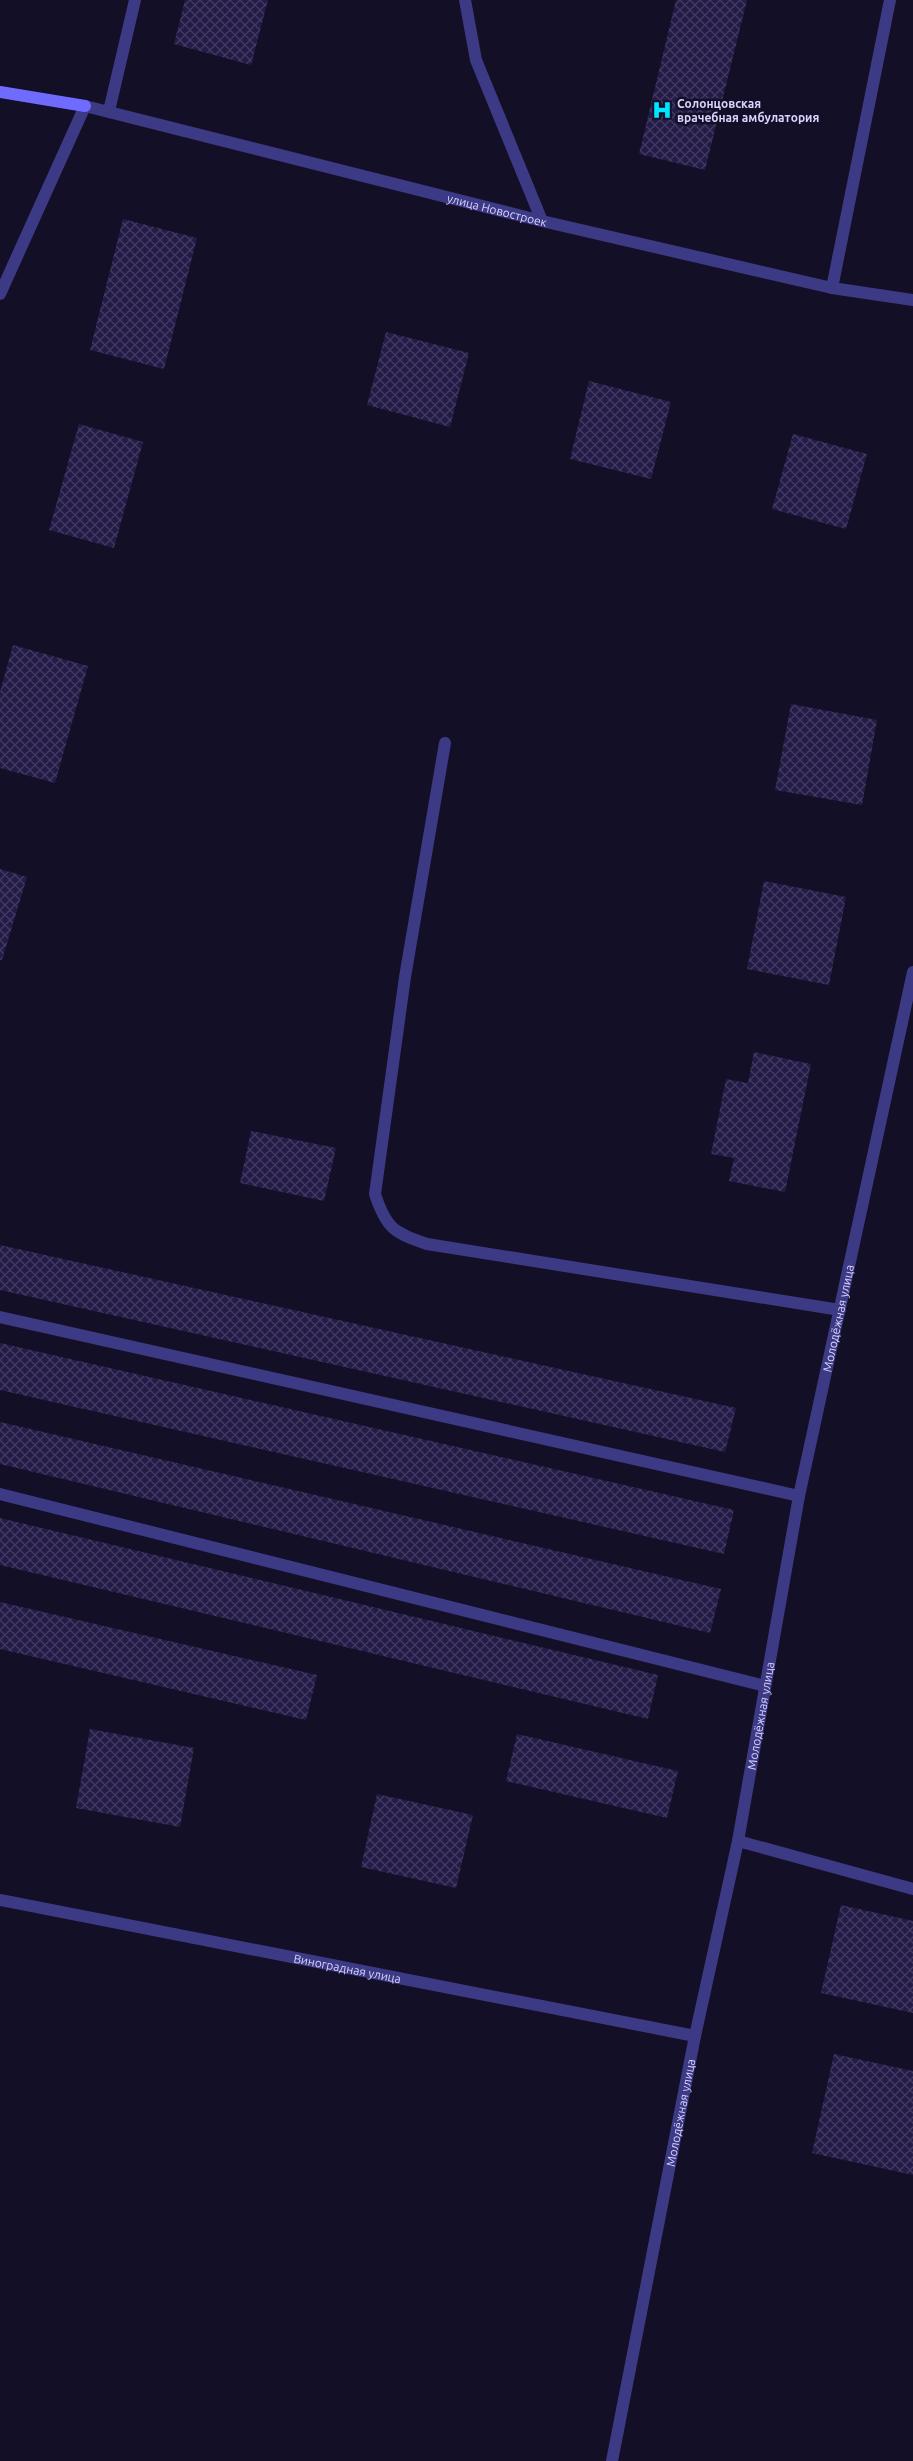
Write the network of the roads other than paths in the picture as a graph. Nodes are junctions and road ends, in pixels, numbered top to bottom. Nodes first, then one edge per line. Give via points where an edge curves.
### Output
1 (135, 0) edge
2 (464, 0) edge
3 (890, 0) edge
4 (0, 92) edge
5 (85, 106) junction
6 (109, 111) junction
7 (542, 221) junction
8 (832, 288) junction
9 (0, 294) edge
10 (913, 300) edge
11 (445, 743) dead end
12 (913, 972) edge
13 (840, 1310) junction
14 (0, 1317) edge
15 (0, 1494) edge
16 (799, 1496) junction
17 (765, 1686) junction
18 (738, 1841) junction
19 (913, 1889) edge
20 (0, 1900) edge
21 (695, 2036) junction
22 (612, 2461) edge

1 - 6 street
2 - 7 street via 476,60
3 - 8 street
4 - 5 street
5 - 6 street, улица Новостроек
5 - 9 street
6 - 7 street, улица Новостроек
7 - 8 street, улица Новостроек
8 - 10 street, улица Новостроек
11 - 13 street via 405,977 375,1194 383,1217 402,1236 427,1244
12 - 13 street, Молодёжная улица
13 - 16 street, Молодёжная улица
14 - 16 street
15 - 17 street
16 - 17 street, Молодёжная улица
17 - 18 street, Молодёжная улица
18 - 19 street
18 - 21 street, Молодёжная улица
20 - 21 street, Виноградная улица
21 - 22 street, Молодёжная улица

